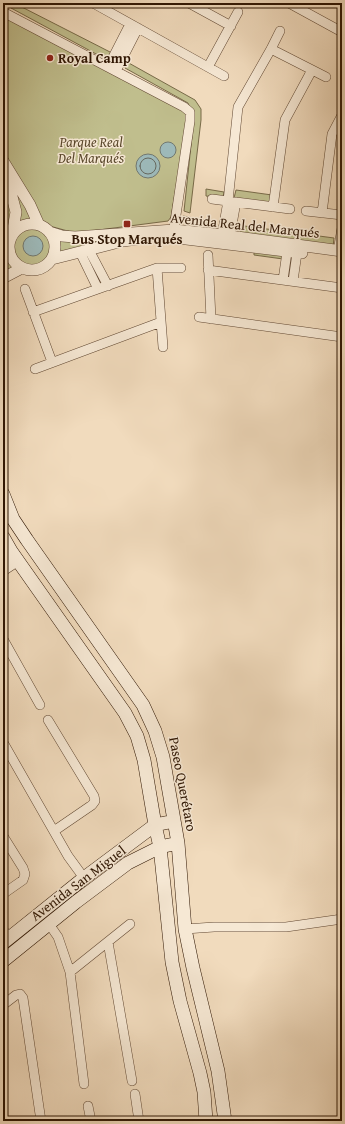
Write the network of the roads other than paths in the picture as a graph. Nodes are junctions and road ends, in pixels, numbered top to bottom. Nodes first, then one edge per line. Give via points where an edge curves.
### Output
1 (93, 3) edge
2 (189, 3) edge
3 (289, 3) edge
4 (3, 12) edge
5 (238, 12) dead end
6 (130, 24) junction
7 (231, 26) junction
8 (138, 28) junction
9 (280, 31) dead end
10 (342, 32) edge
11 (271, 49) junction
12 (208, 67) junction
13 (112, 69) junction
14 (312, 70) junction
15 (224, 76) dead end
16 (326, 78) dead end
17 (342, 115) edge
18 (3, 161) edge
19 (3, 180) edge
20 (212, 199) dead end
21 (232, 202) junction
22 (274, 207) junction
23 (290, 209) dead end
24 (306, 211) dead end
25 (322, 213) junction
26 (342, 215) edge
27 (39, 225) junction
28 (342, 228) edge
29 (49, 232) junction
30 (173, 233) junction
31 (226, 236) junction
32 (8, 242) edge
33 (85, 251) junction
34 (292, 252) junction
35 (341, 253) edge
36 (208, 255) dead end
37 (52, 259) junction
38 (22, 268) junction
39 (157, 268) junction
40 (181, 268) dead end
41 (208, 270) junction
42 (3, 278) edge
43 (283, 280) junction
44 (293, 281) junction
45 (108, 286) junction
46 (342, 288) edge
47 (25, 289) dead end
48 (98, 289) junction
49 (33, 312) junction
50 (199, 317) dead end
51 (211, 319) junction
52 (161, 322) junction
53 (342, 337) edge
54 (163, 348) dead end
55 (52, 362) junction
56 (35, 369) dead end
57 (3, 494) edge
58 (3, 537) edge
59 (11, 556) edge
60 (3, 570) edge
61 (3, 639) edge
62 (40, 705) dead end
63 (48, 720) dead end
64 (4, 744) dead end
65 (174, 821) junction
66 (155, 825) junction
67 (54, 831) junction
68 (3, 836) edge
69 (178, 843) junction
70 (160, 847) junction
71 (84, 878) junction
72 (3, 894) edge
73 (342, 920) edge
74 (49, 924) junction
75 (130, 924) dead end
76 (185, 929) junction
77 (5, 937) edge
78 (108, 942) junction
79 (3, 961) edge
80 (70, 972) junction
81 (3, 1005) edge
82 (132, 1081) dead end
83 (84, 1084) dead end
84 (134, 1094) dead end
85 (88, 1106) dead end
86 (41, 1121) edge
87 (91, 1121) edge
88 (139, 1121) edge
89 (206, 1121) edge
90 (224, 1121) edge

1 - 6 street
2 - 7 street
3 - 10 street
4 - 13 street
5 - 7 street
6 - 8 street
6 - 13 street
7 - 12 street
8 - 12 street
8 - 13 street
9 - 11 street
11 - 14 street
11 - 21 street via 238,107
12 - 15 street
13 - 30 street via 190,112
14 - 16 street
14 - 22 street via 285,120
17 - 25 street via 332,134
18 - 27 street
19 - 32 street via 11,193 16,212
20 - 21 street
21 - 22 street
21 - 31 street
22 - 23 street
24 - 25 street
25 - 26 street
27 - 29 street
27 - 32 street via 28,224 19,228
28 - 35 street
29 - 30 street, Avenida Real del Marqués via 75,237 112,233
29 - 37 street via 56,247
30 - 31 street, Avenida Real del Marqués
30 - 33 street, Avenida Real del Marqués via 123,241
30 - 34 street, Avenida Real del Marqués
31 - 35 street, Avenida Real del Marqués
32 - 38 street via 11,257
33 - 37 street, Avenida Real del Marqués
33 - 45 street
33 - 48 street
34 - 35 street, Avenida Real del Marqués
34 - 43 street
34 - 44 street
36 - 41 street
37 - 38 street via 44,267 33,270
38 - 42 street
39 - 40 street
39 - 45 street
39 - 52 street
41 - 43 street
41 - 51 street
43 - 44 street
44 - 46 street
45 - 48 street
47 - 49 street
48 - 49 street
49 - 55 street
50 - 51 street
51 - 53 street
52 - 54 street
52 - 55 street
55 - 56 street
57 - 65 main road, Paseo Querétaro via 13,519 143,705 164,757
58 - 59 main road
59 - 60 street
59 - 66 main road via 125,713 137,736 144,760
61 - 62 street
63 - 67 street via 95,801
64 - 67 street
65 - 66 main road, Avenida San Miguel
65 - 69 main road, Paseo Querétaro
66 - 70 main road
66 - 71 main road, Avenida San Miguel
67 - 71 street
68 - 72 street via 24,868 25,874 23,880
69 - 70 main road, Avenida San Miguel
69 - 76 main road, Paseo Querétaro
70 - 74 main road, Avenida San Miguel via 128,863
70 - 89 main road via 172,962 202,1080
71 - 77 main road, Avenida San Miguel
73 - 76 street via 286,927
74 - 79 main road, Avenida San Miguel
74 - 80 street via 58,936
75 - 78 street
76 - 90 main road, Paseo Querétaro via 218,1071
78 - 80 street
78 - 82 street
80 - 83 street
81 - 86 street via 16,995 20,994 23,998
84 - 88 street
85 - 87 street

